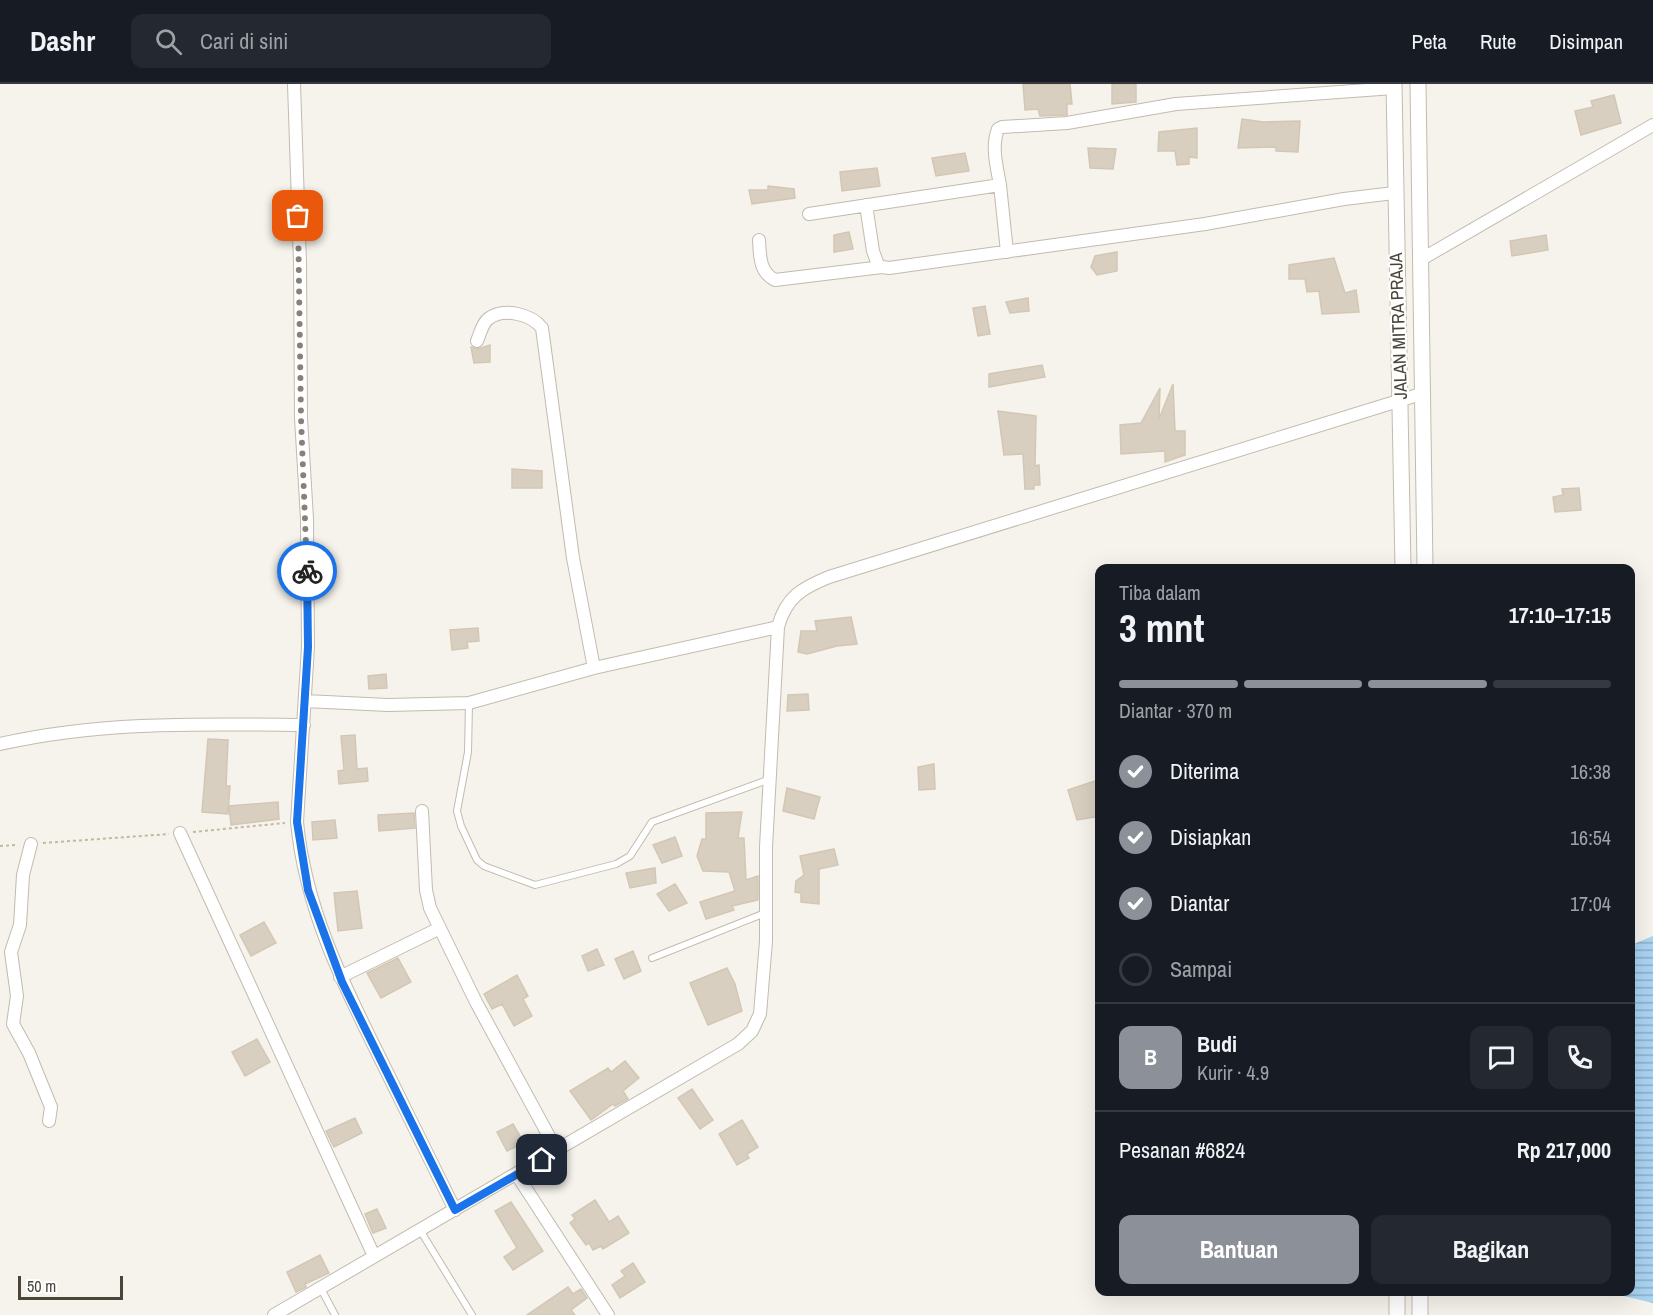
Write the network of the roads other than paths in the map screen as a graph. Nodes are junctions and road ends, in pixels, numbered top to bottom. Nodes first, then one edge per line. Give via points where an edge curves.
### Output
1 (294, 84) edge
2 (1418, 84) edge
3 (1394, 86) edge
4 (1653, 125) edge
5 (1000, 185) junction
6 (1395, 193) junction
7 (866, 205) junction
8 (809, 214) dead end
9 (759, 240) dead end
10 (1007, 252) junction
11 (1420, 260) junction
12 (882, 267) junction
13 (477, 341) dead end
14 (1424, 393) junction
15 (1401, 401) junction
16 (1403, 564) edge
17 (1425, 564) edge
18 (778, 627) junction
19 (594, 668) junction
20 (305, 701) junction
21 (469, 703) junction
22 (304, 725) junction
23 (0, 744) edge
24 (770, 779) junction
25 (422, 811) dead end
26 (180, 833) road end
27 (31, 844) road end
28 (765, 913) junction
29 (438, 929) junction
30 (652, 958) dead end
31 (340, 977) junction
32 (49, 1121) dead end
33 (557, 1151) junction
34 (517, 1175) junction
35 (455, 1210) junction
36 (420, 1230) junction
37 (374, 1256) junction
38 (320, 1287) junction
39 (1397, 1296) edge
40 (1419, 1296) edge
41 (274, 1315) edge
42 (335, 1315) edge
43 (472, 1315) edge
44 (608, 1315) edge
45 (1397, 1315) edge
46 (1420, 1315) edge

1 - 20 street via 307,519
2 - 11 street, JALAN MITRA PRAJA
3 - 5 street via 1176,104 1067,123 1002,127 995,137
3 - 6 street, JALAN MITRA PRAJA
4 - 11 street
5 - 7 street
5 - 10 street
6 - 10 street
6 - 15 street, JALAN MITRA PRAJA
7 - 8 street
7 - 12 street via 874,259
9 - 12 street via 762,266 775,280
10 - 12 street
11 - 14 street, JALAN MITRA PRAJA
13 - 19 street via 485,322 502,314 525,314 542,328 572,547
14 - 15 street
14 - 17 street, JALAN MITRA PRAJA
15 - 16 street, JALAN MITRA PRAJA
15 - 18 street via 829,578 795,594
18 - 19 street
18 - 24 street
19 - 21 street
20 - 21 street
20 - 22 street
21 - 24 lane via 468,752 457,811 461,826 477,860 484,866 535,885 616,864 630,856 652,822
22 - 23 street via 91,728
22 - 31 street via 297,822 308,890
24 - 28 street
25 - 29 street via 426,890
26 - 37 street
27 - 32 street via 23,875 20,925 11,952 17,996 13,1024 51,1107
28 - 30 lane
28 - 33 street via 760,1014 747,1037
29 - 31 street
29 - 33 street
31 - 35 street
33 - 34 street
34 - 35 street
34 - 44 street
35 - 36 street
36 - 37 street
36 - 43 lane
37 - 38 street
38 - 41 street
38 - 42 lane
39 - 45 street
40 - 46 street

